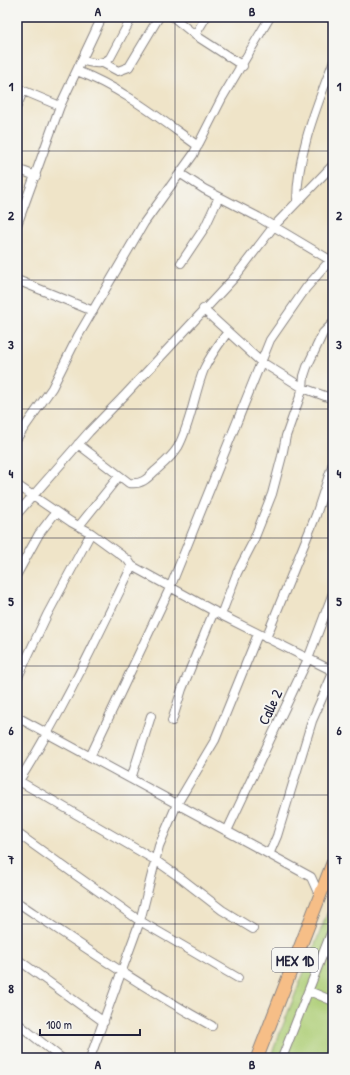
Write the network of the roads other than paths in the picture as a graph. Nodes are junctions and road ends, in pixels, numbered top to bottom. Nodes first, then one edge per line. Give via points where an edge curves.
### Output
1 (102, 17) edge
2 (132, 17) edge
3 (159, 17) edge
4 (173, 17) edge
5 (206, 17) edge
6 (270, 17) edge
7 (195, 35) junction
8 (83, 61) junction
9 (102, 63) junction
10 (333, 63) edge
11 (243, 66) junction
12 (77, 71) junction
13 (20, 90) edge
14 (17, 106) edge
15 (60, 106) junction
16 (198, 146) junction
17 (333, 165) edge
18 (17, 168) edge
19 (181, 174) junction
20 (36, 176) junction
21 (219, 197) junction
22 (297, 202) junction
23 (17, 225) edge
24 (274, 226) junction
25 (332, 258) edge
26 (181, 264) dead end
27 (17, 280) edge
28 (203, 309) junction
29 (93, 311) junction
30 (333, 323) edge
31 (227, 333) junction
32 (260, 361) junction
33 (303, 388) junction
34 (333, 399) edge
35 (17, 438) edge
36 (78, 444) junction
37 (333, 463) edge
38 (119, 476) junction
39 (17, 484) edge
40 (33, 494) junction
41 (56, 512) junction
42 (17, 514) edge
43 (79, 526) junction
44 (91, 532) junction
45 (132, 566) junction
46 (17, 574) edge
47 (170, 588) junction
48 (333, 593) edge
49 (218, 613) junction
50 (258, 634) junction
51 (266, 638) junction
52 (308, 659) junction
53 (333, 672) edge
54 (17, 679) edge
55 (151, 716) dead end
56 (17, 717) edge
57 (172, 721) dead end
58 (47, 734) junction
59 (90, 757) junction
60 (131, 779) junction
61 (18, 782) edge
62 (177, 804) junction
63 (227, 831) junction
64 (17, 833) edge
65 (267, 853) junction
66 (155, 860) junction
67 (333, 862) edge
68 (320, 896) junction
69 (17, 902) edge
70 (140, 921) junction
71 (333, 928) edge
72 (253, 929) dead end
73 (17, 958) edge
74 (122, 972) junction
75 (238, 978) dead end
76 (309, 991) junction
77 (333, 1001) edge
78 (104, 1022) junction
79 (17, 1023) edge
80 (212, 1026) dead end
81 (61, 1058) edge
82 (90, 1058) edge
83 (257, 1058) edge
84 (282, 1058) edge

1 - 8 street
2 - 9 street via 110,58
3 - 9 street via 129,67 118,71
4 - 7 street
5 - 7 street
6 - 11 street
7 - 11 street
8 - 9 street
8 - 12 street
10 - 22 street via 304,147 299,167
11 - 16 street via 222,98
12 - 15 street
12 - 16 street via 124,93
13 - 14 street
13 - 15 street
15 - 20 street
16 - 19 street
17 - 22 street
18 - 20 street
19 - 21 street
19 - 29 street via 144,223
20 - 23 street
21 - 24 street
21 - 26 street via 194,246
22 - 24 street
24 - 25 street
24 - 28 street via 235,277
25 - 32 street via 292,308 270,340
27 - 29 street
28 - 31 street
28 - 36 street
29 - 35 street via 52,388
30 - 33 street via 323,333 304,376
31 - 32 street
31 - 38 street via 204,370 197,396 178,446 171,457 145,481 137,484 129,483
32 - 33 street
32 - 47 street via 211,491
33 - 34 street
33 - 49 street via 286,436 272,494 254,542
36 - 38 street
36 - 40 street
37 - 51 street via 316,515
38 - 43 street
39 - 40 street
40 - 41 street
40 - 42 street
41 - 43 street
41 - 46 street
43 - 44 street
44 - 45 street via 128,560
44 - 54 street
45 - 47 street
45 - 58 street
47 - 49 street
47 - 59 street
48 - 52 street, Calle 2
49 - 50 street
49 - 57 street via 182,689
50 - 51 street
50 - 62 street via 215,740
51 - 52 street
52 - 53 street
52 - 63 street, Calle 2
53 - 65 street via 312,721 277,836
55 - 60 street
56 - 58 street
58 - 59 street
58 - 61 street
59 - 60 street
60 - 62 street
61 - 66 street
62 - 63 street
62 - 66 street
63 - 65 street
64 - 70 street
65 - 68 street via 311,877
66 - 70 street
66 - 72 street via 222,910
67 - 68 highway, MEX 1D
68 - 83 highway, MEX 1D
69 - 74 street
70 - 74 street
70 - 75 street
71 - 76 street
73 - 78 street
74 - 78 street
74 - 80 street
76 - 77 street
76 - 84 street
78 - 82 street
79 - 81 street

